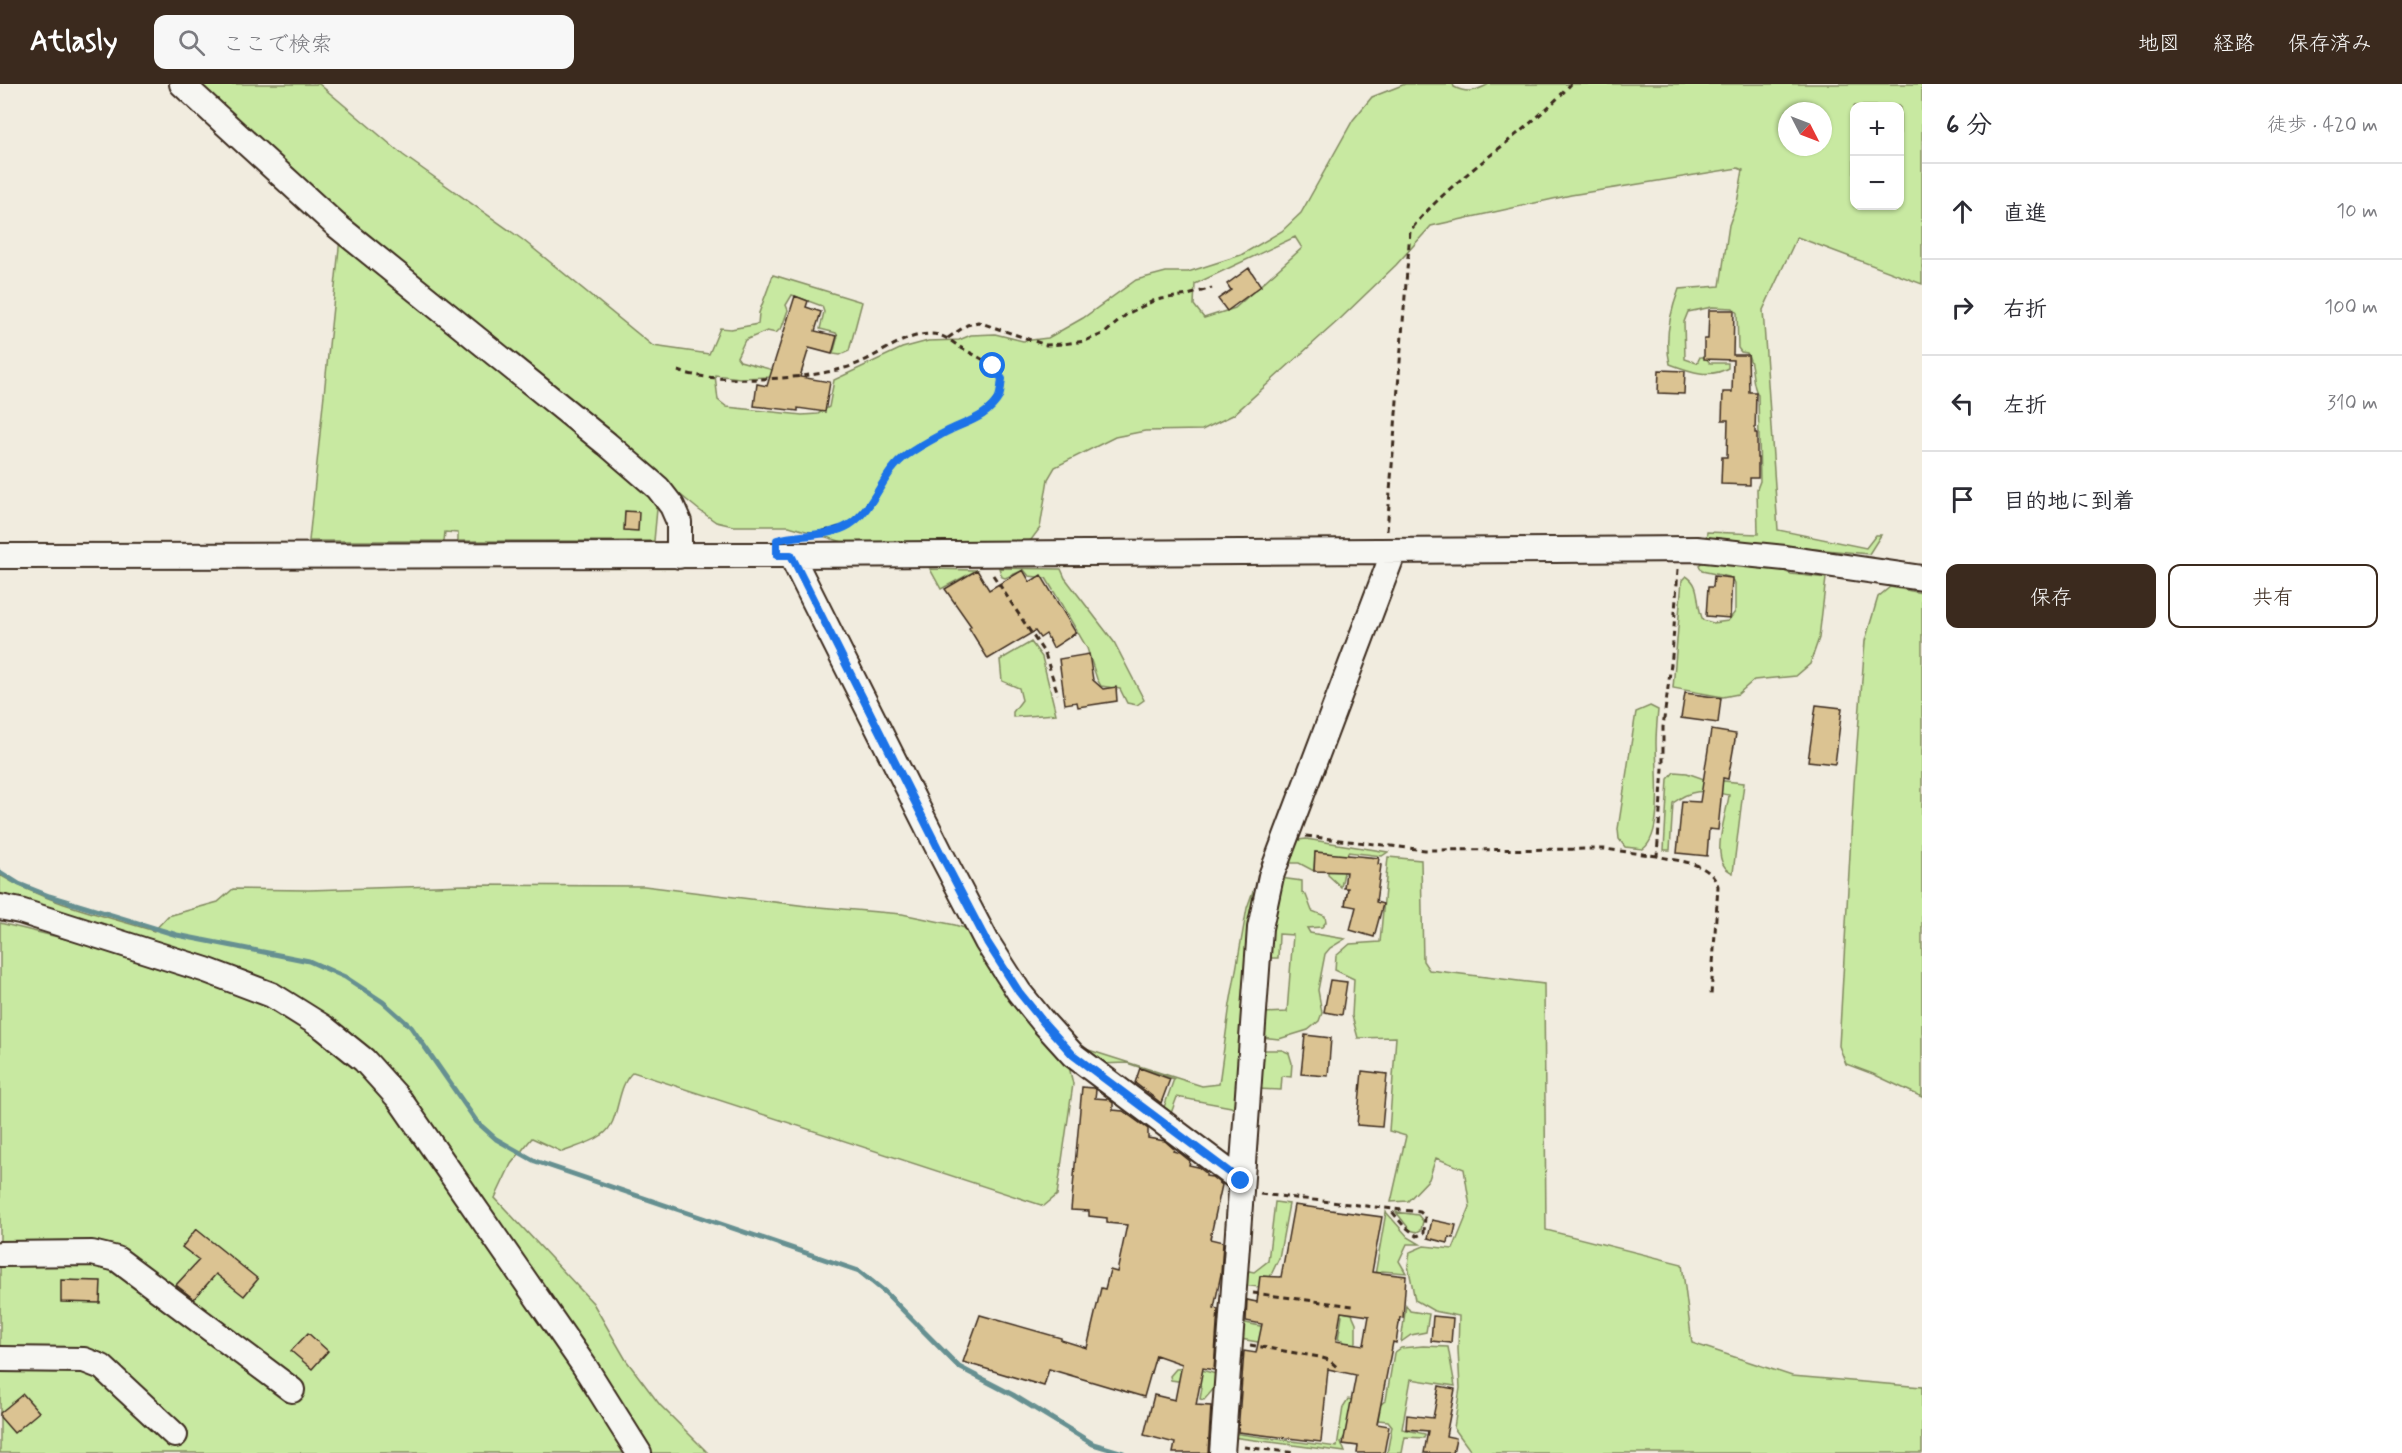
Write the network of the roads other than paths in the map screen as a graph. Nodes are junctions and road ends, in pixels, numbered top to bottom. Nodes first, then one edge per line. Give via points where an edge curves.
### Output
1 (182, 84) edge
2 (1390, 551) junction
3 (791, 555) junction
4 (0, 556) edge
5 (679, 556) junction
6 (1922, 578) edge
7 (0, 907) edge
8 (1241, 1186) junction
9 (0, 1254) edge
10 (0, 1359) edge
11 (292, 1390) dead end
12 (175, 1435) dead end
13 (1222, 1449) edge
14 (639, 1453) edge

1 - 5 street via 336,225 658,488 679,522
2 - 3 street
2 - 6 street via 1679,549 1738,552
2 - 8 street via 1271,876 1260,928
3 - 5 street
3 - 8 street via 943,858 987,942 1019,992 1073,1055
4 - 5 street
7 - 14 street via 206,970 273,995 323,1027 364,1060 400,1100 585,1366
8 - 13 street
9 - 11 street via 93,1253 117,1259
10 - 12 street via 84,1360 102,1367

